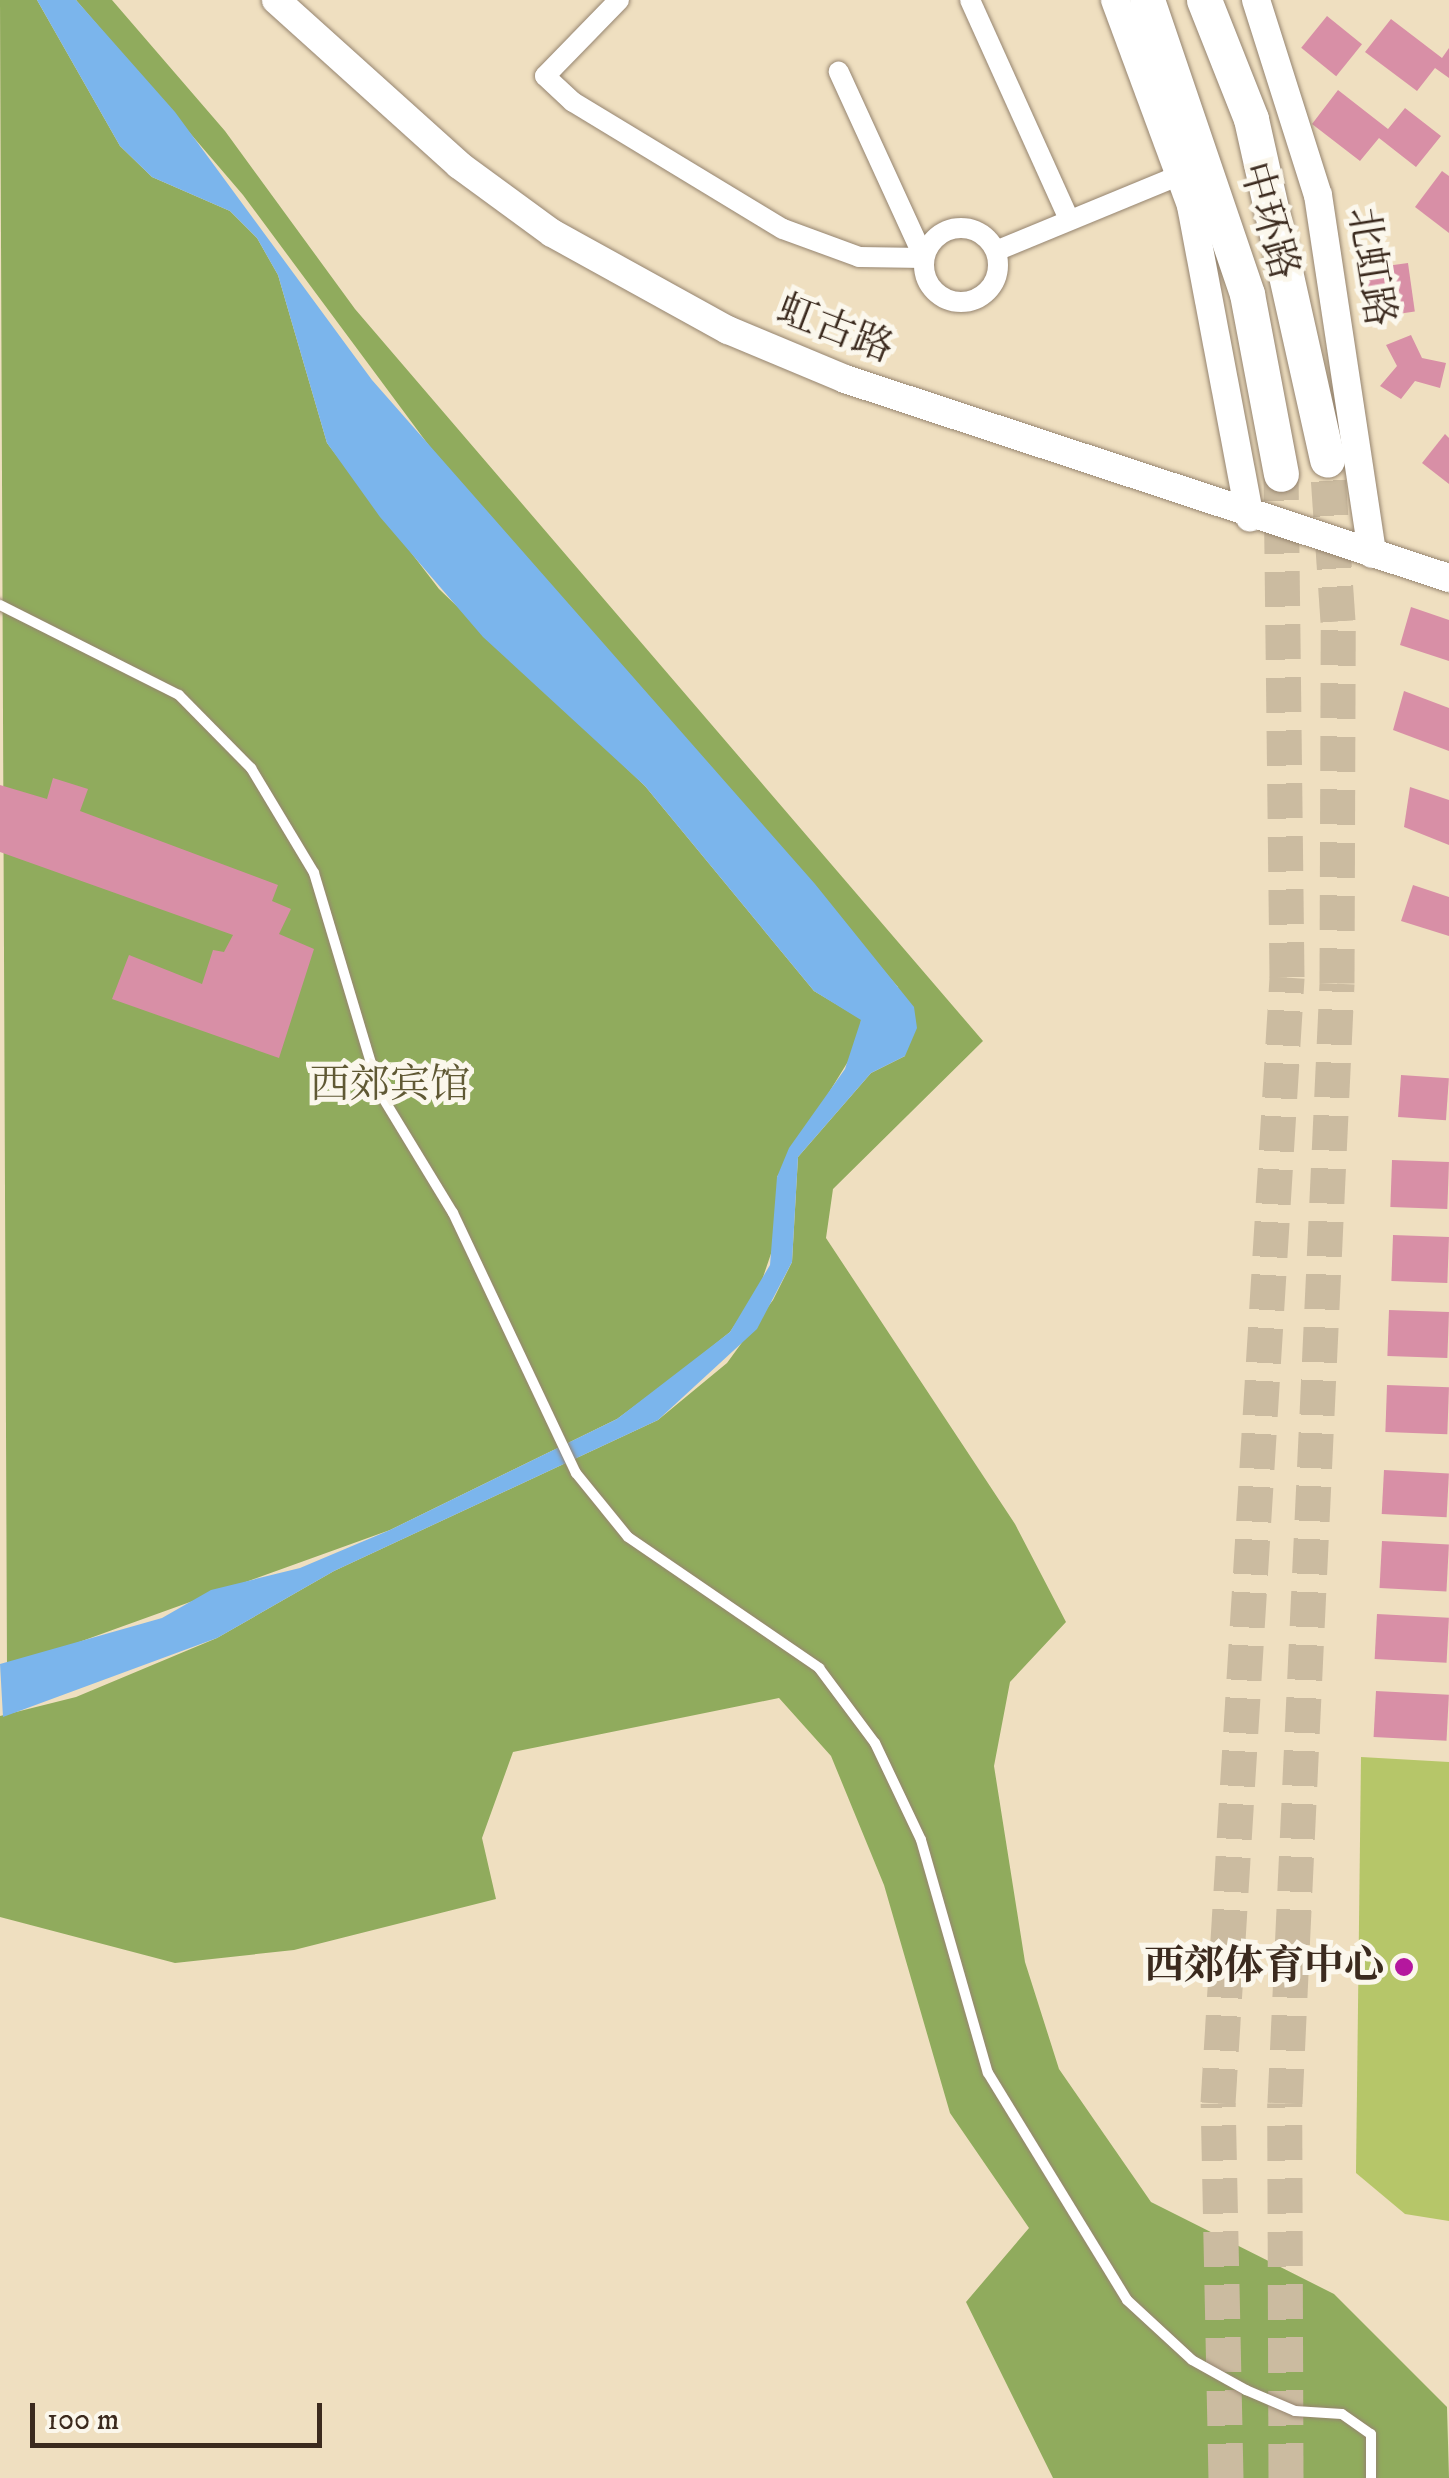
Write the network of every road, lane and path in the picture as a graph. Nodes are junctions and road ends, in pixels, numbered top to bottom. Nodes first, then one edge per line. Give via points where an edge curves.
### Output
1 (276, 0) edge
2 (619, 0) edge
3 (970, 0) edge
4 (1114, 0) edge
5 (1147, 0) edge
6 (1204, 0) edge
7 (1215, 0) edge
8 (1256, 0) edge
9 (839, 72) dead end
10 (1239, 88) junction
11 (1180, 175) junction
12 (1069, 219) junction
13 (996, 251) junction
14 (924, 258) junction
15 (1326, 460) tunnel mouth
16 (1281, 474) tunnel mouth
17 (1250, 517) junction
18 (1372, 554) junction
19 (1449, 578) edge
20 (0, 606) edge
21 (1371, 2478) edge

1 - 17 street, 虹古路 via 460,165 632,283 845,379
2 - 14 street via 545,76 573,102 783,229 859,256
3 - 12 street
4 - 11 street
5 - 16 highway, 中环路 via 1247,294
6 - 10 highway, 中环路
7 - 10 highway
8 - 18 street, 北虹路 via 1318,195
9 - 14 street
10 - 15 highway, 中环路 via 1292,276
11 - 12 street
11 - 17 street via 1227,363
12 - 13 street
13 - 14 street via 981,233 958,228 936,237
13 - 14 street via 992,288 958,302 928,282
17 - 18 street, 虹古路
18 - 19 street, 虹古路
20 - 21 lane via 179,694 250,768 314,873 380,1093 453,1213 576,1473 628,1537 819,1668 875,1743 921,1840 988,2073 1127,2300 1192,2360 1246,2390 1370,2434

